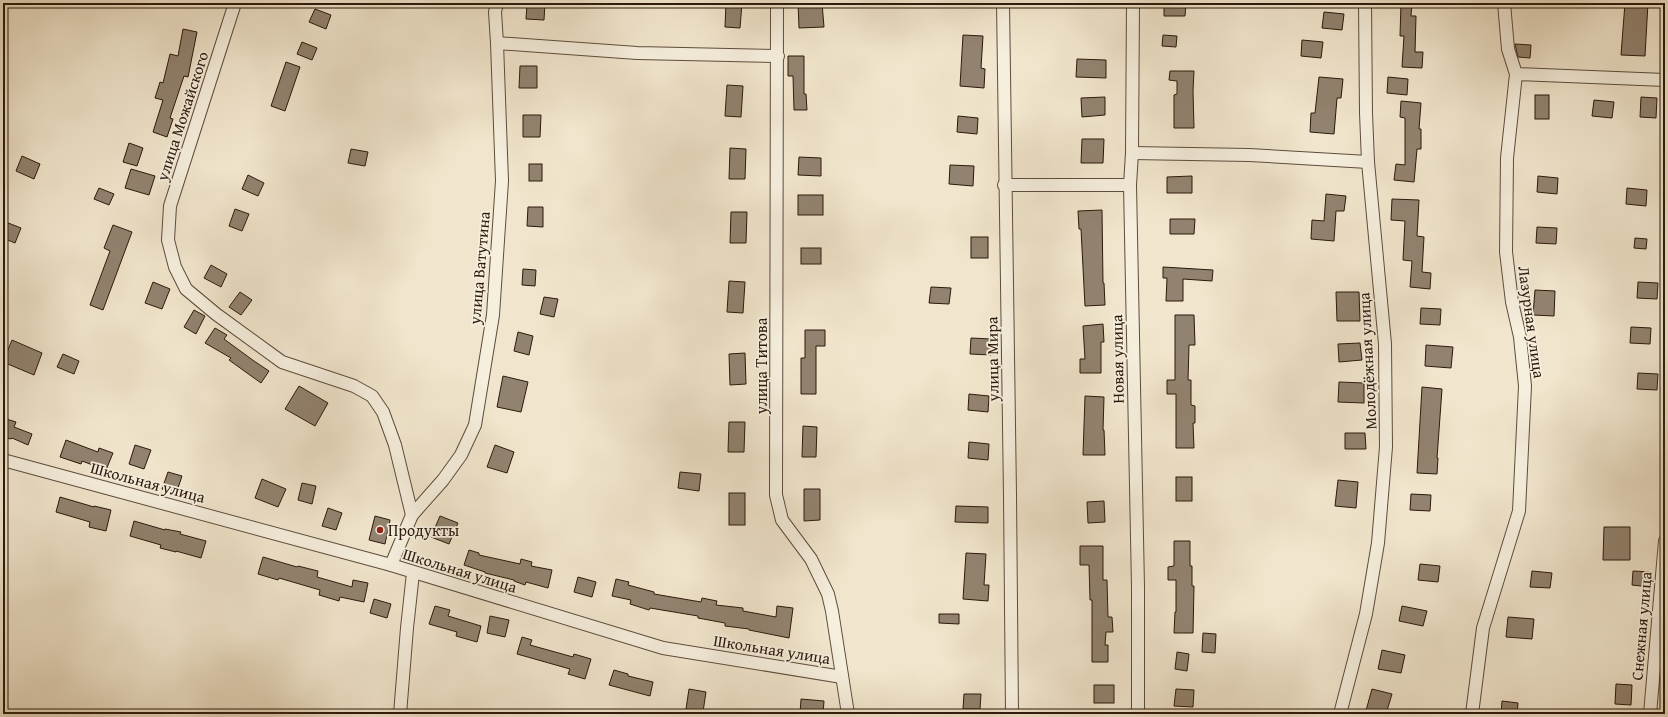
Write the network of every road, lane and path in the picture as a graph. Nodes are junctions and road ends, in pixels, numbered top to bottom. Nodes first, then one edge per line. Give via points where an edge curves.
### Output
1 (236, 3) edge
2 (497, 3) edge
3 (777, 3) edge
4 (1003, 3) edge
5 (1132, 3) edge
6 (1366, 3) edge
7 (1504, 3) edge
8 (497, 43) junction
9 (778, 56) junction
10 (1516, 74) junction
11 (1665, 80) edge
12 (1132, 153) junction
13 (1368, 162) junction
14 (1004, 185) junction
15 (1130, 185) junction
16 (3, 460) edge
17 (412, 515) junction
18 (1665, 541) edge
19 (391, 565) junction
20 (413, 573) junction
21 (842, 677) junction
22 (400, 714) edge
23 (848, 714) edge
24 (1012, 714) edge
25 (1138, 714) edge
26 (1340, 714) edge
27 (1472, 714) edge
28 (1650, 714) edge

1 - 17 street, улица Можайского via 170,206 168,240 175,267 186,289 282,362 354,386 372,396 383,412 395,445
2 - 8 street, улица Ватутина
3 - 9 street, улица Титова
4 - 14 street, улица Мира
5 - 12 street, Новая улица
6 - 13 street, Молодёжная улица
7 - 10 street, Лазурная улица via 1508,49
8 - 9 street via 637,53
8 - 17 street, улица Ватутина via 502,182 493,315 475,425 461,455
9 - 21 street, улица Титова via 776,495 782,520 811,559 828,594
10 - 11 street
10 - 27 street, Лазурная улица via 1507,158 1506,252 1525,386 1519,511 1483,628
12 - 13 street via 1249,155
12 - 15 street, Новая улица
13 - 26 street, Молодёжная улица via 1385,344 1386,447 1378,543 1366,614
14 - 15 street
14 - 24 street, улица Мира
15 - 25 street, Новая улица
16 - 19 street, Школьная улица
17 - 19 street, улица Ватутина
18 - 28 street, Снежная улица
19 - 20 street, Школьная улица
20 - 21 street, Школьная улица via 662,648
20 - 22 street
21 - 23 street, улица Титова

